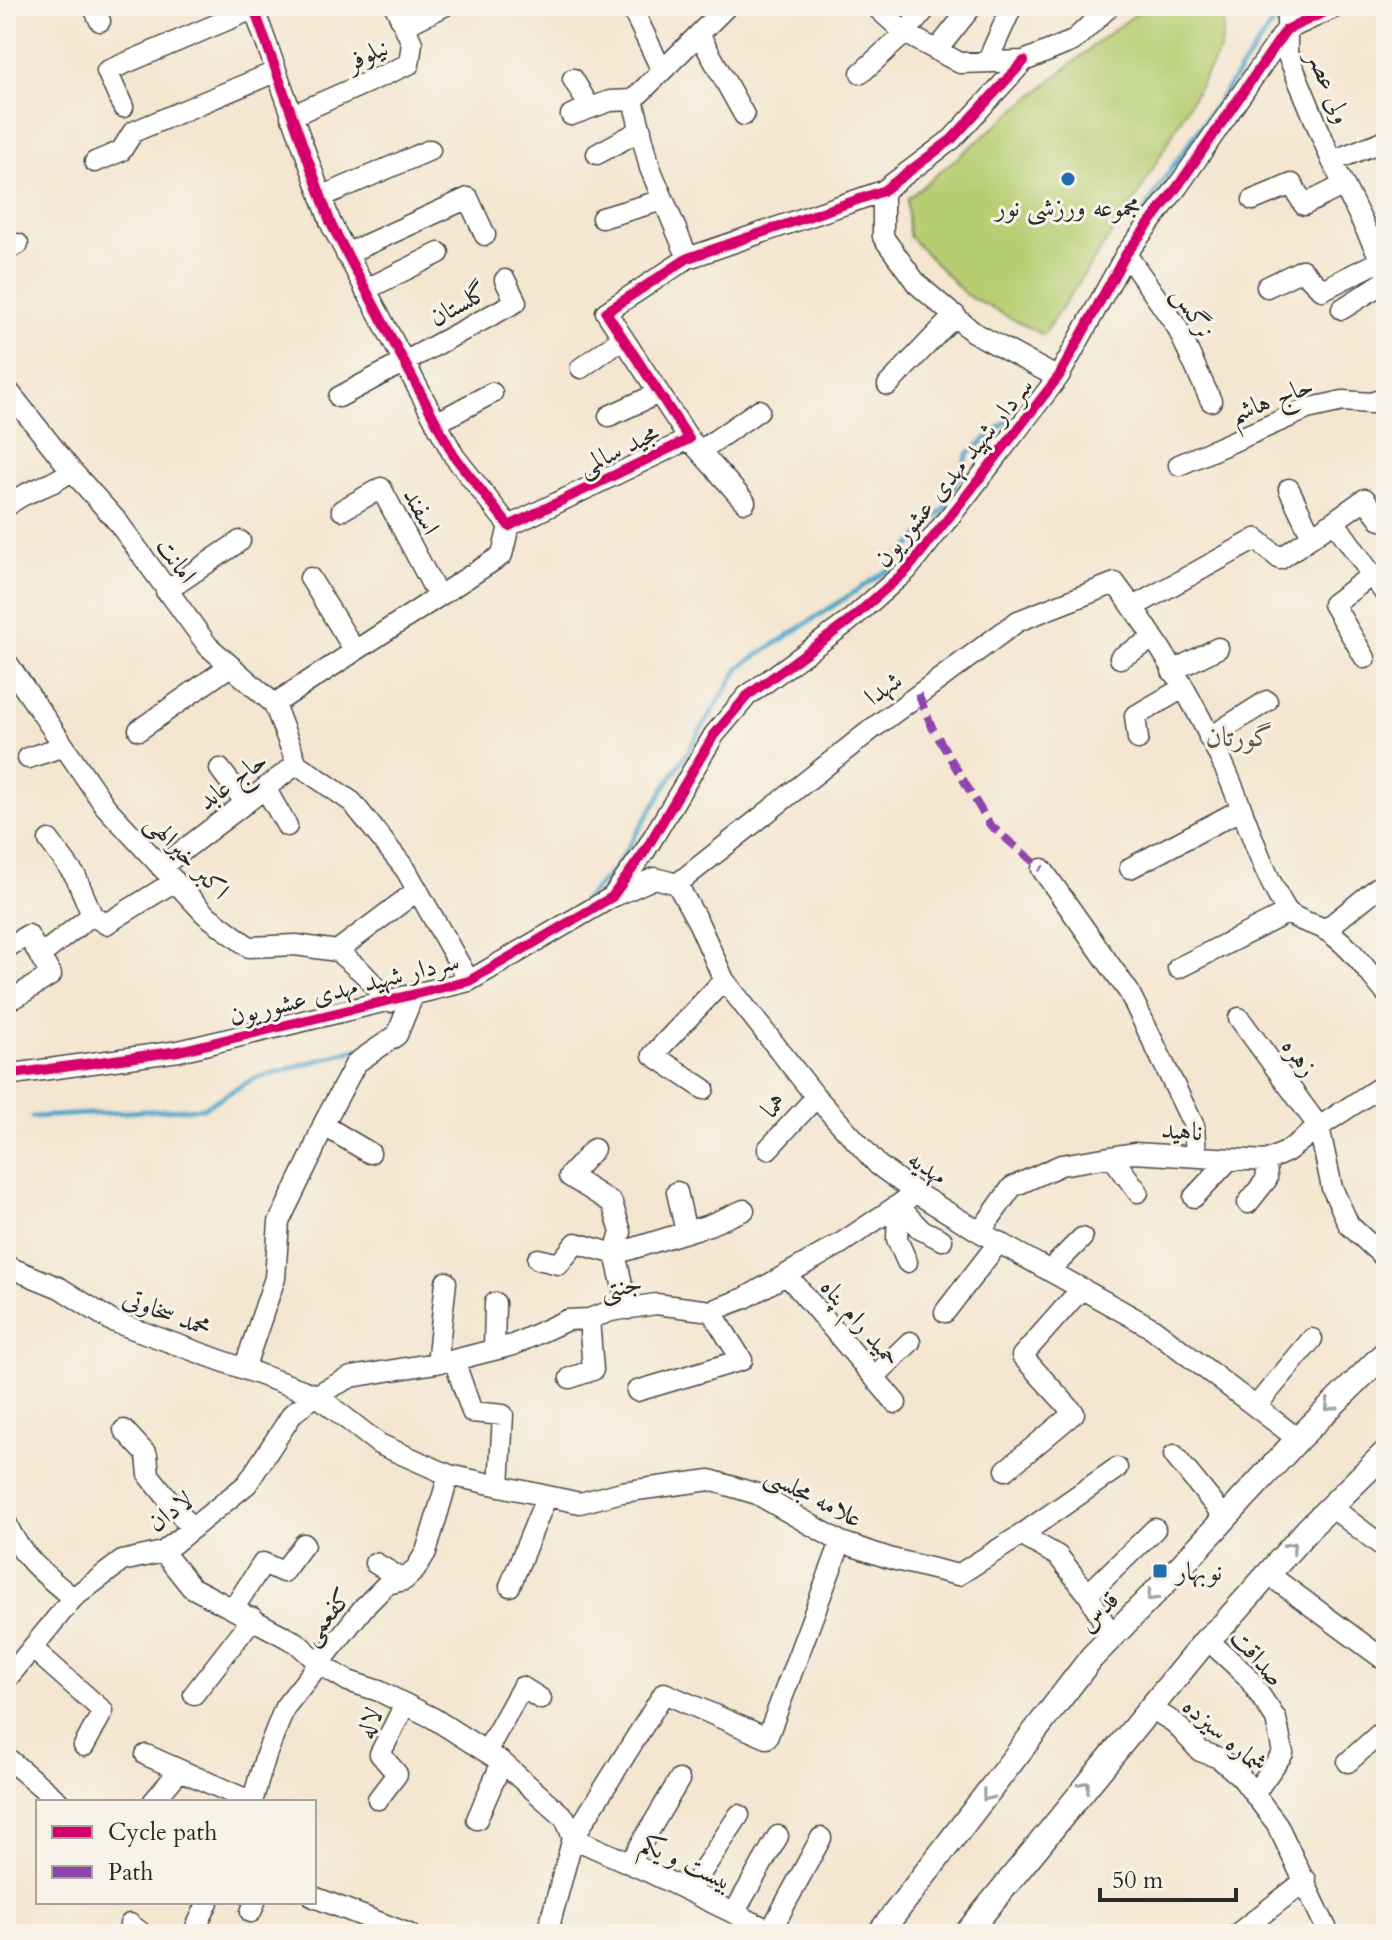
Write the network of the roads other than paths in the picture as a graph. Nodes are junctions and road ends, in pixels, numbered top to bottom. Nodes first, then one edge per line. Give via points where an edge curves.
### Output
1 (395, 6) edge
2 (444, 6) edge
3 (631, 6) edge
4 (727, 6) edge
5 (877, 6) edge
6 (928, 6) edge
7 (972, 6) edge
8 (1110, 6) edge
9 (1338, 6) edge
10 (256, 7) edge
11 (1009, 13) dead end
12 (1287, 16) edge
13 (404, 26) junction
14 (906, 33) junction
15 (699, 34) junction
16 (932, 48) junction
17 (1029, 59) junction
18 (987, 62) junction
19 (662, 71) junction
20 (275, 72) junction
21 (861, 73) dead end
22 (573, 79) dead end
23 (633, 100) junction
24 (123, 107) dead end
25 (744, 115) dead end
26 (291, 116) junction
27 (641, 130) junction
28 (1386, 140) edge
29 (430, 150) dead end
30 (597, 154) dead end
31 (1332, 161) junction
32 (95, 162) dead end
33 (1344, 185) junction
34 (883, 191) junction
35 (321, 197) junction
36 (663, 200) junction
37 (1253, 200) dead end
38 (602, 218) dead end
39 (485, 235) dead end
40 (439, 253) dead end
41 (346, 254) junction
42 (1126, 254) junction
43 (688, 258) junction
44 (1385, 268) edge
45 (505, 280) dead end
46 (1267, 287) dead end
47 (365, 290) junction
48 (1342, 309) dead end
49 (955, 315) junction
50 (623, 338) junction
51 (403, 363) junction
52 (581, 368) dead end
53 (1059, 376) junction
54 (888, 385) dead end
55 (6, 388) edge
56 (492, 393) dead end
57 (659, 393) junction
58 (339, 397) dead end
59 (1386, 398) edge
60 (1211, 401) dead end
61 (759, 410) dead end
62 (609, 416) dead end
63 (436, 423) junction
64 (695, 445) junction
65 (1179, 465) dead end
66 (71, 470) junction
67 (1289, 489) dead end
68 (745, 502) dead end
69 (6, 507) edge
70 (342, 510) dead end
71 (1386, 516) edge
72 (1334, 521) junction
73 (509, 526) junction
74 (1312, 537) junction
75 (240, 541) dead end
76 (1372, 575) junction
77 (310, 578) dead end
78 (166, 591) junction
79 (1386, 595) edge
80 (438, 596) junction
81 (1133, 607) junction
82 (1153, 639) junction
83 (1218, 648) dead end
84 (355, 651) junction
85 (1120, 658) dead end
86 (1365, 658) dead end
87 (6, 661) edge
88 (230, 666) junction
89 (1178, 679) junction
90 (1267, 701) dead end
91 (274, 704) junction
92 (139, 730) dead end
93 (1209, 738) junction
94 (1138, 739) dead end
95 (64, 746) junction
96 (28, 758) dead end
97 (297, 764) junction
98 (220, 769) dead end
99 (265, 788) junction
100 (246, 803) junction
101 (1240, 810) junction
102 (287, 826) dead end
103 (49, 840) dead end
104 (1130, 868) dead end
105 (1042, 869) dead end
106 (168, 874) junction
107 (1386, 881) edge
108 (677, 884) junction
109 (418, 890) junction
110 (612, 897) junction
111 (1287, 913) junction
112 (92, 915) junction
113 (1325, 930) junction
114 (6, 948) edge
115 (337, 951) junction
116 (41, 955) junction
117 (1178, 968) dead end
118 (724, 980) junction
119 (469, 981) junction
120 (414, 993) junction
121 (1386, 993) edge
122 (16, 997) dead end
123 (390, 1002) junction
124 (1239, 1018) dead end
125 (6, 1075) edge
126 (1386, 1083) edge
127 (704, 1089) dead end
128 (816, 1097) junction
129 (323, 1125) junction
130 (1319, 1127) junction
131 (594, 1149) dead end
132 (768, 1149) dead end
133 (370, 1153) dead end
134 (1196, 1156) junction
135 (1112, 1157) junction
136 (1229, 1160) junction
137 (1266, 1161) junction
138 (677, 1192) dead end
139 (1138, 1192) dead end
140 (916, 1193) junction
141 (1194, 1197) dead end
142 (1248, 1203) dead end
143 (898, 1205) junction
144 (744, 1210) dead end
145 (686, 1232) junction
146 (980, 1232) junction
147 (1082, 1238) dead end
148 (942, 1240) dead end
149 (999, 1242) junction
150 (615, 1254) junction
151 (538, 1259) dead end
152 (1386, 1259) edge
153 (907, 1262) dead end
154 (6, 1266) edge
155 (1050, 1270) junction
156 (787, 1275) junction
157 (446, 1282) dead end
158 (1082, 1288) junction
159 (495, 1303) dead end
160 (628, 1309) junction
161 (711, 1311) junction
162 (945, 1312) dead end
163 (589, 1319) junction
164 (1312, 1339) dead end
165 (910, 1342) dead end
166 (494, 1350) junction
167 (1386, 1352) edge
168 (446, 1361) junction
169 (244, 1369) junction
170 (874, 1377) junction
171 (570, 1378) dead end
172 (637, 1391) dead end
173 (316, 1395) junction
174 (896, 1403) dead end
175 (1257, 1405) junction
176 (124, 1430) dead end
177 (1298, 1439) junction
178 (1386, 1452) edge
179 (1174, 1455) dead end
180 (1117, 1468) dead end
181 (1006, 1470) dead end
182 (449, 1475) junction
183 (499, 1486) junction
184 (546, 1498) junction
185 (1330, 1506) junction
186 (1226, 1519) junction
187 (192, 1529) junction
188 (1155, 1529) dead end
189 (8, 1535) edge
190 (1021, 1535) junction
191 (841, 1542) junction
192 (304, 1544) dead end
193 (1386, 1549) edge
194 (163, 1552) junction
195 (375, 1563) dead end
196 (1268, 1574) junction
197 (404, 1580) junction
198 (510, 1586) dead end
199 (1088, 1594) junction
200 (73, 1598) junction
201 (233, 1609) junction
202 (253, 1618) junction
203 (1112, 1637) junction
204 (1207, 1639) junction
205 (32, 1648) junction
206 (1386, 1661) edge
207 (320, 1664) junction
208 (6, 1680) edge
209 (194, 1694) dead end
210 (541, 1699) dead end
211 (405, 1704) junction
212 (1149, 1707) junction
213 (1386, 1728) edge
214 (84, 1746) dead end
215 (146, 1755) dead end
216 (6, 1757) edge
217 (494, 1757) junction
218 (1348, 1762) dead end
219 (180, 1770) junction
220 (679, 1780) dead end
221 (1254, 1794) junction
222 (378, 1799) dead end
223 (57, 1800) edge
224 (155, 1800) edge
225 (248, 1800) edge
226 (253, 1800) edge
227 (739, 1815) dead end
228 (477, 1819) dead end
229 (778, 1836) dead end
230 (573, 1838) junction
231 (821, 1838) dead end
232 (630, 1863) junction
233 (1306, 1880) junction
234 (689, 1891) junction
235 (316, 1898) edge
236 (207, 1904) edge
237 (734, 1913) junction
238 (774, 1932) edge
239 (194, 1934) edge
240 (409, 1934) edge
241 (547, 1934) edge
242 (879, 1934) edge
243 (966, 1934) edge
244 (1237, 1934) edge
245 (1329, 1934) edge

1 - 13 street, نیلوفر
2 - 13 street
3 - 19 street
4 - 15 street
5 - 14 street
6 - 14 street
7 - 16 street
8 - 17 street via 1073,41
9 - 12 street
10 - 20 street
10 - 24 street via 107,71
11 - 18 street
12 - 31 street, ولی عصر via 1287,53
12 - 42 street, سردار شهید مهدی عشوریون via 1178,186
13 - 26 street, نیلوفر via 412,43 409,64
14 - 16 street
14 - 21 street
15 - 19 street
15 - 25 street
16 - 18 street via 960,63
17 - 18 street
17 - 34 street, مجید سالمی via 952,139
19 - 23 street
20 - 26 street
20 - 32 street via 133,132 121,151
22 - 23 street via 581,111
23 - 27 street
26 - 35 street
27 - 30 street
27 - 36 street
28 - 31 street
29 - 35 street
31 - 33 street, ولی عصر
33 - 37 street via 1304,205 1292,184
33 - 44 street, ولی عصر
34 - 43 street, مجید سالمی
34 - 49 street via 883,237 917,284
35 - 41 street
36 - 38 street
36 - 43 street
39 - 41 street via 468,198
40 - 47 street
41 - 47 street
42 - 53 street, سردار شهید مهدی عشوریون
42 - 60 street, نرگس via 1177,327
43 - 50 street, مجید سالمی via 606,312
44 - 46 street via 1322,290 1302,270
44 - 48 street
45 - 51 street, گلستان via 516,302
47 - 51 street
49 - 53 street via 973,332
49 - 54 street
50 - 52 street
50 - 57 street, مجید سالمی
51 - 58 street
51 - 63 street
53 - 110 street, سردار شهید مهدی عشوریون via 907,570 848,622 747,696 714,735
55 - 66 street, امانت
56 - 63 street
57 - 62 street
57 - 64 street, مجید سالمی
59 - 65 street, حاج هاشم via 1307,409
61 - 64 street
63 - 73 street via 454,456
64 - 68 street
64 - 73 street, مجید سالمی
66 - 69 street via 60,481
66 - 78 street, امانت via 117,521
67 - 74 street
70 - 80 street, اسفند via 381,488
71 - 72 street via 1381,520 1365,499
72 - 74 street
72 - 76 street
73 - 80 street via 502,555
74 - 81 street via 1280,559 1256,539
75 - 78 street
76 - 79 street
76 - 86 street via 1333,604
77 - 84 street
78 - 88 street, امانت
80 - 84 street
81 - 82 street, شهدا
81 - 108 street, شهدا via 1115,583 1018,621
82 - 85 street
82 - 89 street, شهدا
83 - 89 street
84 - 91 street
87 - 95 street, اکبر خیرالهی
88 - 91 street, امانت
88 - 92 street
89 - 93 street, شهدا
89 - 94 street via 1135,716
90 - 93 street
91 - 97 street, امانت
93 - 101 street, شهدا
95 - 96 street
95 - 106 street, اکبر خیرالهی via 105,806
97 - 99 street, حاج عابد
97 - 109 street via 352,802
98 - 100 street
99 - 100 street, حاج عابد
99 - 102 street
100 - 106 street, حاج عابد
101 - 104 street
101 - 111 street, شهدا
103 - 112 street via 76,877
105 - 134 street via 1129,992 1194,1126
106 - 112 street, حاج عابد via 106,924
106 - 115 street, اکبر خیرالهی via 205,914 249,947 296,945
107 - 113 street
108 - 110 street via 655,878
108 - 118 street, مهدیه
109 - 115 street
109 - 119 street
110 - 119 street, سردار شهید مهدی عشوریون
111 - 113 street
111 - 117 street
112 - 116 street
113 - 121 street via 1352,952
114 - 116 street via 28,935
115 - 123 street
116 - 122 street via 51,975
118 - 127 street via 653,1055
118 - 128 street, مهدیه
119 - 120 street, سردار شهید مهدی عشوریون
120 - 123 street, سردار شهید مهدی عشوریون
120 - 129 street via 397,1035 356,1063
123 - 125 street, سردار شهید مهدی عشوریون via 179,1051
124 - 130 street, زهره
126 - 130 street
128 - 132 street, هما
128 - 140 street, مهدیه via 878,1165
129 - 133 street
129 - 169 street via 279,1222 275,1278
130 - 137 street
130 - 152 street via 1332,1188 1349,1225
131 - 150 street via 569,1176 612,1203 621,1232
134 - 135 street, ناهید
134 - 136 street, ناهید
135 - 139 street
135 - 146 street, ناهید via 1061,1165 1012,1187
136 - 137 street, ناهید
136 - 141 street
137 - 142 street via 1267,1179
138 - 145 street
140 - 143 street, جنتی
140 - 146 street, مهدیه
143 - 148 street via 920,1229
143 - 153 street via 897,1239
143 - 156 street, جنتی
144 - 145 street
145 - 150 street
146 - 149 street, مهدیه
147 - 155 street
149 - 155 street, مهدیه
149 - 162 street
150 - 151 street via 576,1243 559,1264
150 - 160 street
154 - 169 street, محمد سخاوتی via 60,1288 112,1321
155 - 158 street, مهدیه
156 - 161 street, جنتی
156 - 170 street, حمید رام پناه
157 - 168 street
158 - 175 street, مهدیه via 1152,1328
158 - 181 street via 1022,1356 1074,1413
159 - 166 street
160 - 161 street, جنتی via 656,1304
160 - 163 street, جنتی
161 - 172 street via 742,1360
163 - 166 street, جنتی via 567,1320
163 - 171 street via 593,1370
164 - 175 street
165 - 170 street
166 - 168 street, جنتی
167 -> 177 main road, قدس
168 - 173 street, جنتی via 351,1377
168 - 183 street via 472,1412 503,1415
169 - 173 street, محمد سخاوتی
170 - 174 street, حمید رام پناه
173 - 182 street, علامه مجلسی via 379,1444
173 - 187 street, لادان via 293,1413 247,1484
175 - 177 street, مهدیه
176 - 187 street via 147,1455 149,1475
177 - 186 main road, قدس
178 - 185 main road
179 - 186 street
180 - 190 street, علامه مجلسی
182 - 183 street, علامه مجلسی
182 - 197 street, کفعمی via 426,1552
183 - 184 street, علامه مجلسی
184 - 191 street, علامه مجلسی via 580,1503 710,1480 757,1494
184 - 198 street
185 - 193 street
196 -> 185 main road
186 -> 203 main road, قدس
187 - 194 street, لادان
188 - 199 street
189 - 200 street
190 - 191 street, علامه مجلسی via 958,1575
190 - 199 street via 1058,1556
191 - 230 street via 767,1738 664,1693
192 - 201 street via 283,1572 263,1563
194 - 200 street, لادان via 122,1561
194 - 201 street via 191,1587
195 - 197 street
196 - 204 main road
196 - 206 street
197 - 207 street, کفعمی via 387,1584 364,1607
199 - 203 street
200 - 205 street, لادان
201 - 202 street
202 - 207 street via 297,1643
202 - 209 street
203 -> 242 main road, قدس
204 - 212 main road
204 - 221 street, صداقت via 1247,1676 1276,1719 1283,1753
205 - 208 street, لادان
205 - 214 street via 103,1711
207 - 211 street
207 - 226 street, کفعمی via 285,1707
210 - 217 street via 522,1687
211 - 217 street
211 - 222 street, لاله via 380,1754 397,1774
212 - 221 street, شماره سیزده via 1175,1723 1200,1751 1219,1758
243 -> 212 main road
213 - 218 street
215 - 219 street
216 - 223 street
217 - 228 street
217 - 230 street via 565,1818
219 - 224 street
219 - 225 street
220 - 232 street
221 - 233 street, شماره سیزده via 1277,1824
227 - 234 street
229 - 237 street
230 - 232 street, بیست و یکم
230 - 241 street
231 - 238 street
232 - 234 street, بیست و یکم
233 - 244 street
233 - 245 street, شماره سیزده
234 - 237 street, بیست و یکم
235 - 240 street
236 - 239 street
237 - 238 street, بیست و یکم

